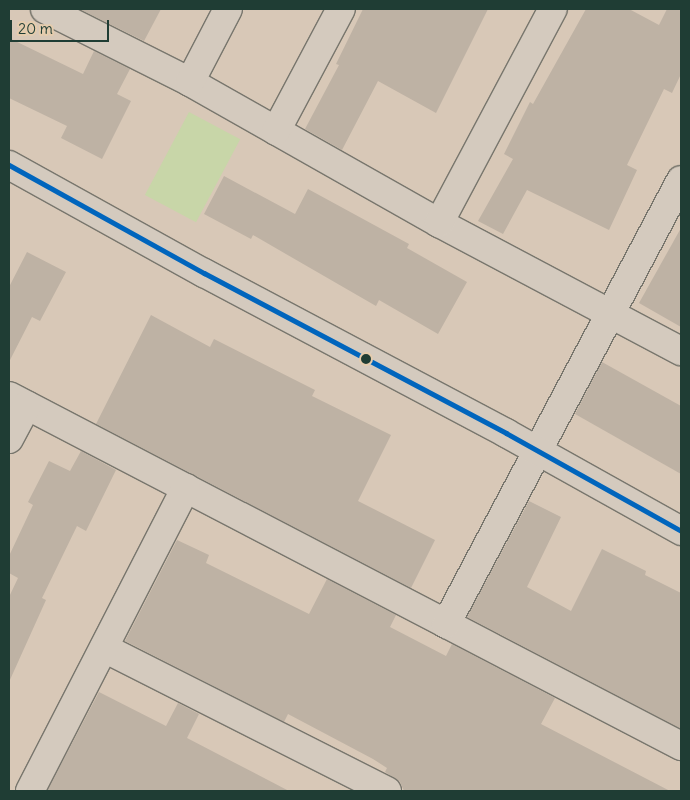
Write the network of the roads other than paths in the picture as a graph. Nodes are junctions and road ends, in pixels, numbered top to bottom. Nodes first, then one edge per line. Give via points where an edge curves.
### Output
1 (45, 9) edge
2 (228, 9) edge
3 (341, 9) edge
4 (553, 9) edge
5 (190, 82) junction
6 (276, 131) junction
7 (9, 164) edge
8 (681, 180) edge
9 (439, 222) junction
10 (610, 314) junction
11 (681, 351) edge
12 (18, 400) edge
13 (9, 439) edge
14 (537, 452) junction
15 (186, 488) junction
16 (681, 531) edge
17 (446, 624) junction
18 (104, 648) junction
19 (681, 746) edge
20 (30, 791) edge
21 (387, 791) edge

1 - 5 street
2 - 5 street
3 - 6 street
4 - 9 street
5 - 6 street
6 - 9 street
7 - 14 street
8 - 10 street
9 - 10 street
10 - 11 street
10 - 14 street
12 - 13 street
12 - 15 street
14 - 16 street
14 - 17 street
15 - 17 street
15 - 18 street
17 - 19 street
18 - 20 street
18 - 21 street

